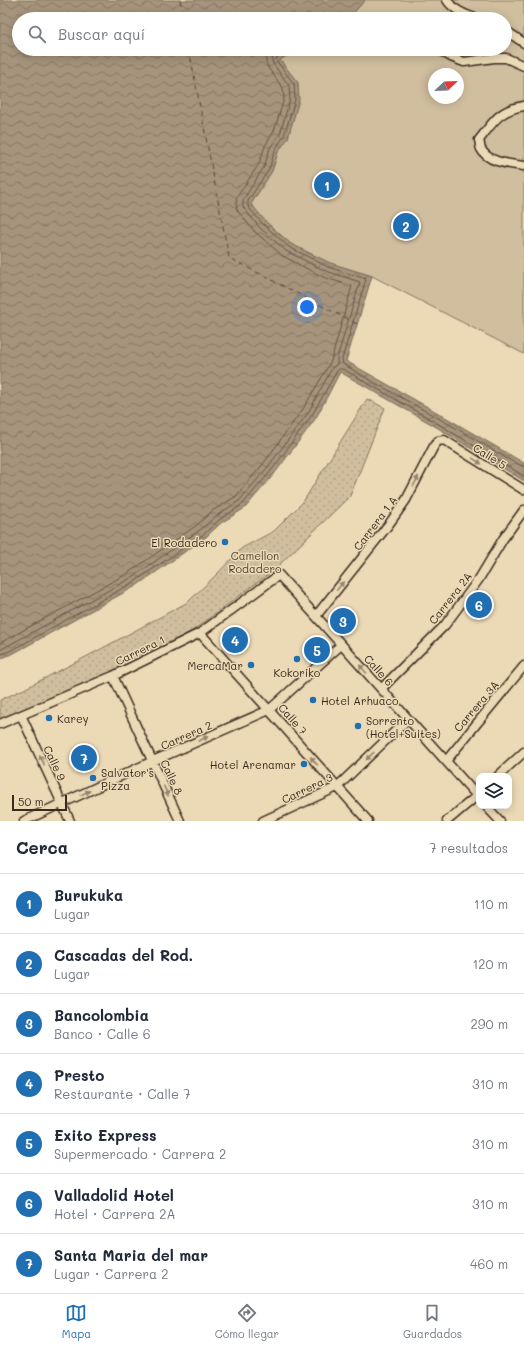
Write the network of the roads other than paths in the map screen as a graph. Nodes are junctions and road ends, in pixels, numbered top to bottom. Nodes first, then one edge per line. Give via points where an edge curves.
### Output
1 (447, 0) edge
2 (463, 12) edge
3 (512, 35) edge
4 (524, 43) edge
5 (449, 56) edge
6 (524, 66) edge
7 (524, 106) edge
8 (524, 166) edge
9 (444, 440) joint
10 (524, 490) edge
11 (524, 510) edge
12 (279, 575) joint
13 (316, 616) junction
14 (200, 632) junction
15 (342, 645) junction
16 (524, 666) edge
17 (113, 676) junction
18 (381, 689) junction
19 (269, 710) junction
20 (21, 715) junction
21 (408, 719) junction
22 (0, 724) edge
23 (524, 752) edge
24 (153, 761) junction
25 (446, 761) junction
26 (501, 773) edge
27 (337, 787) junction
28 (476, 794) edge
29 (476, 798) edge
30 (62, 804) junction
31 (489, 809) edge
32 (24, 821) edge
33 (70, 821) edge
34 (180, 821) edge
35 (263, 821) edge
36 (368, 821) edge
37 (447, 821) edge
38 (500, 821) edge

1 - 2 street via 450,5
3 - 4 street
5 - 6 street via 464,62 506,58
7 - 8 street via 512,108 498,116 479,140 481,149 487,156 503,163
9 -> 10 street, Calle 5
13 -> 9 street, Carrera 1 A via 389,524 406,500 434,446 438,441
11 - 18 street, Carrera 2A via 479,579 444,624
12 - 13 street, Calle 6
12 - 14 street, Carrera 1
13 - 15 street, Calle 6
14 - 17 street, Carrera 1
14 - 19 street, Calle 7
18 -> 15 street, Calle 6
15 - 19 street, Carrera 2
16 - 25 street, Carrera 3A
17 - 20 street, Carrera 1
17 - 24 street, Calle 8
18 - 21 street, Calle 6
24 -> 19 street, Carrera 2
27 -> 19 street, Calle 7
20 - 22 street, Carrera 1
30 -> 20 street, Calle 9
21 - 25 street, Calle 6
21 -> 27 street, Carrera 3
23 - 26 street
30 -> 24 street, Carrera 2
24 -> 34 street, Calle 8
25 - 28 street, Calle 6
27 - 35 street, Carrera 3
27 - 36 street, Calle 7
29 - 37 street
30 - 32 street, Carrera 2
30 - 33 street, Calle 9
31 - 38 street

